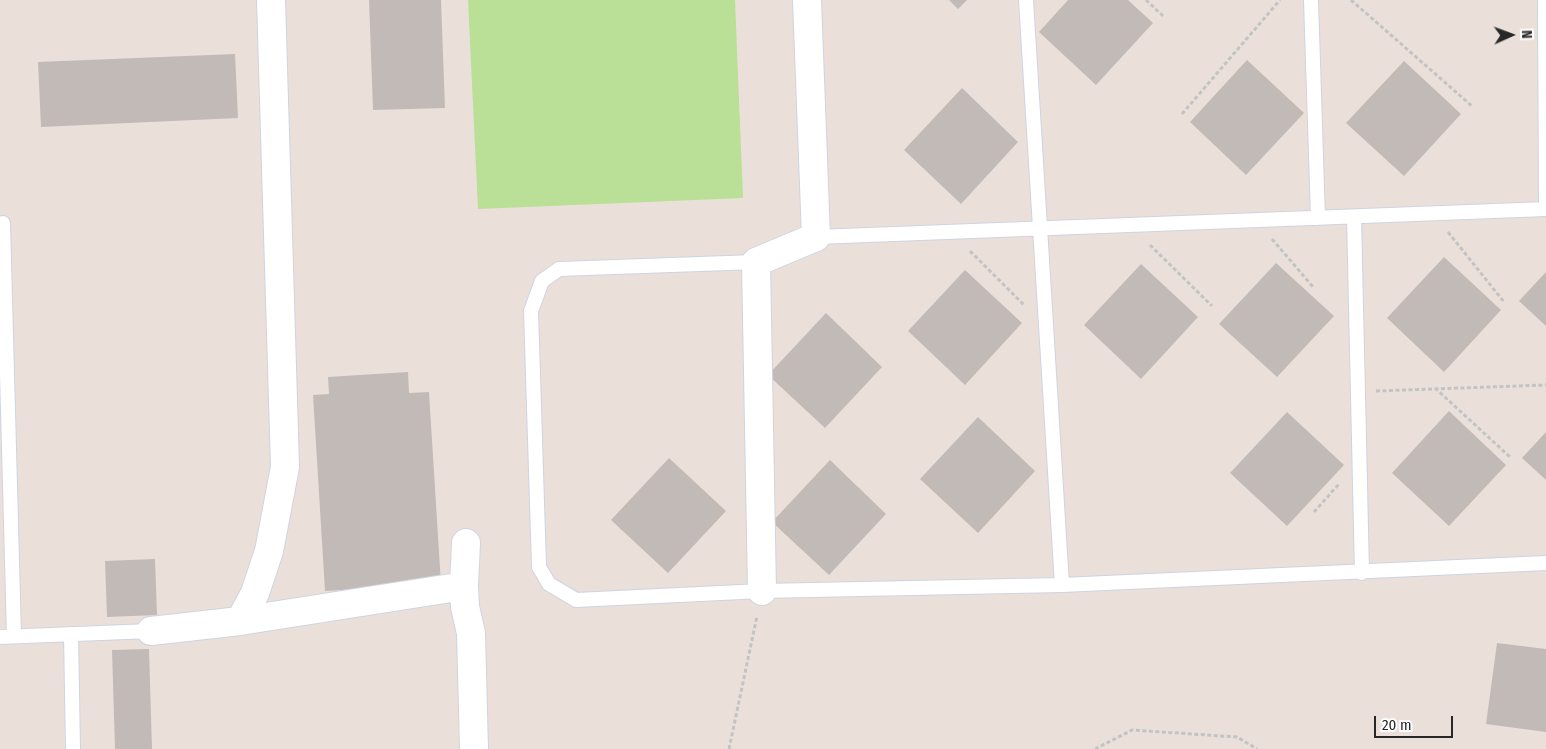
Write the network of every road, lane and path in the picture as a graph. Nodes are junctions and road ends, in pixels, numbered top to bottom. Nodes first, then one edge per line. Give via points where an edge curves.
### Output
1 (270, 0) edge
2 (807, 0) edge
3 (1026, 0) edge
4 (1146, 0) edge
5 (1280, 0) edge
6 (1312, 0) edge
7 (1351, 0) edge
8 (1545, 0) edge
9 (1163, 16) dead end
10 (1474, 106) dead end
11 (1182, 114) dead end
12 (1546, 209) edge
13 (1433, 214) junction
14 (1354, 217) junction
15 (1318, 218) junction
16 (1256, 220) junction
17 (2, 224) dead end
18 (1130, 225) junction
19 (1040, 229) junction
20 (951, 232) junction
21 (816, 237) junction
22 (756, 262) junction
23 (1314, 288) dead end
24 (1504, 302) dead end
25 (1212, 306) dead end
26 (1046, 326) junction
27 (1546, 385) edge
28 (1435, 388) junction
29 (1358, 391) junction
30 (1510, 457) dead end
31 (1359, 461) junction
32 (1314, 512) dead end
33 (466, 543) dead end
34 (1546, 563) edge
35 (1362, 573) junction
36 (1062, 584) junction
37 (464, 586) junction
38 (762, 591) junction
39 (240, 621) junction
40 (151, 631) joint
41 (71, 634) junction
42 (7, 636) edge
43 (72, 749) edge
44 (474, 749) edge
45 (729, 749) edge
46 (1095, 749) edge
47 (1257, 749) edge

1 - 39 street via 284,467 269,550 255,593
2 - 21 street
3 - 19 lane
4 - 9 path
5 - 11 path
6 - 15 lane
7 - 10 path
8 - 12 lane
12 - 13 lane
13 - 14 lane
13 - 24 path
14 - 15 lane
14 - 29 lane
15 - 16 lane
16 - 18 lane
16 - 23 path
17 - 42 lane
18 - 19 lane
18 - 25 path
19 - 20 lane
19 - 26 lane
20 - 21 lane
20 - 26 path
21 - 22 street
22 - 38 street
22 - 38 lane via 559,269 542,281 531,311 539,567 550,584 576,600
26 - 36 lane
27 - 28 path
28 - 29 path
28 - 30 path
29 - 31 lane
31 - 32 path
31 - 35 lane
33 - 37 street
34 - 35 lane
35 - 36 lane
36 - 38 lane
37 - 39 street
37 - 44 street via 471,633
38 - 45 path
39 - 40 street
40 - 41 lane
41 - 42 lane
41 - 43 lane
46 - 47 path via 1132,730 1237,737

